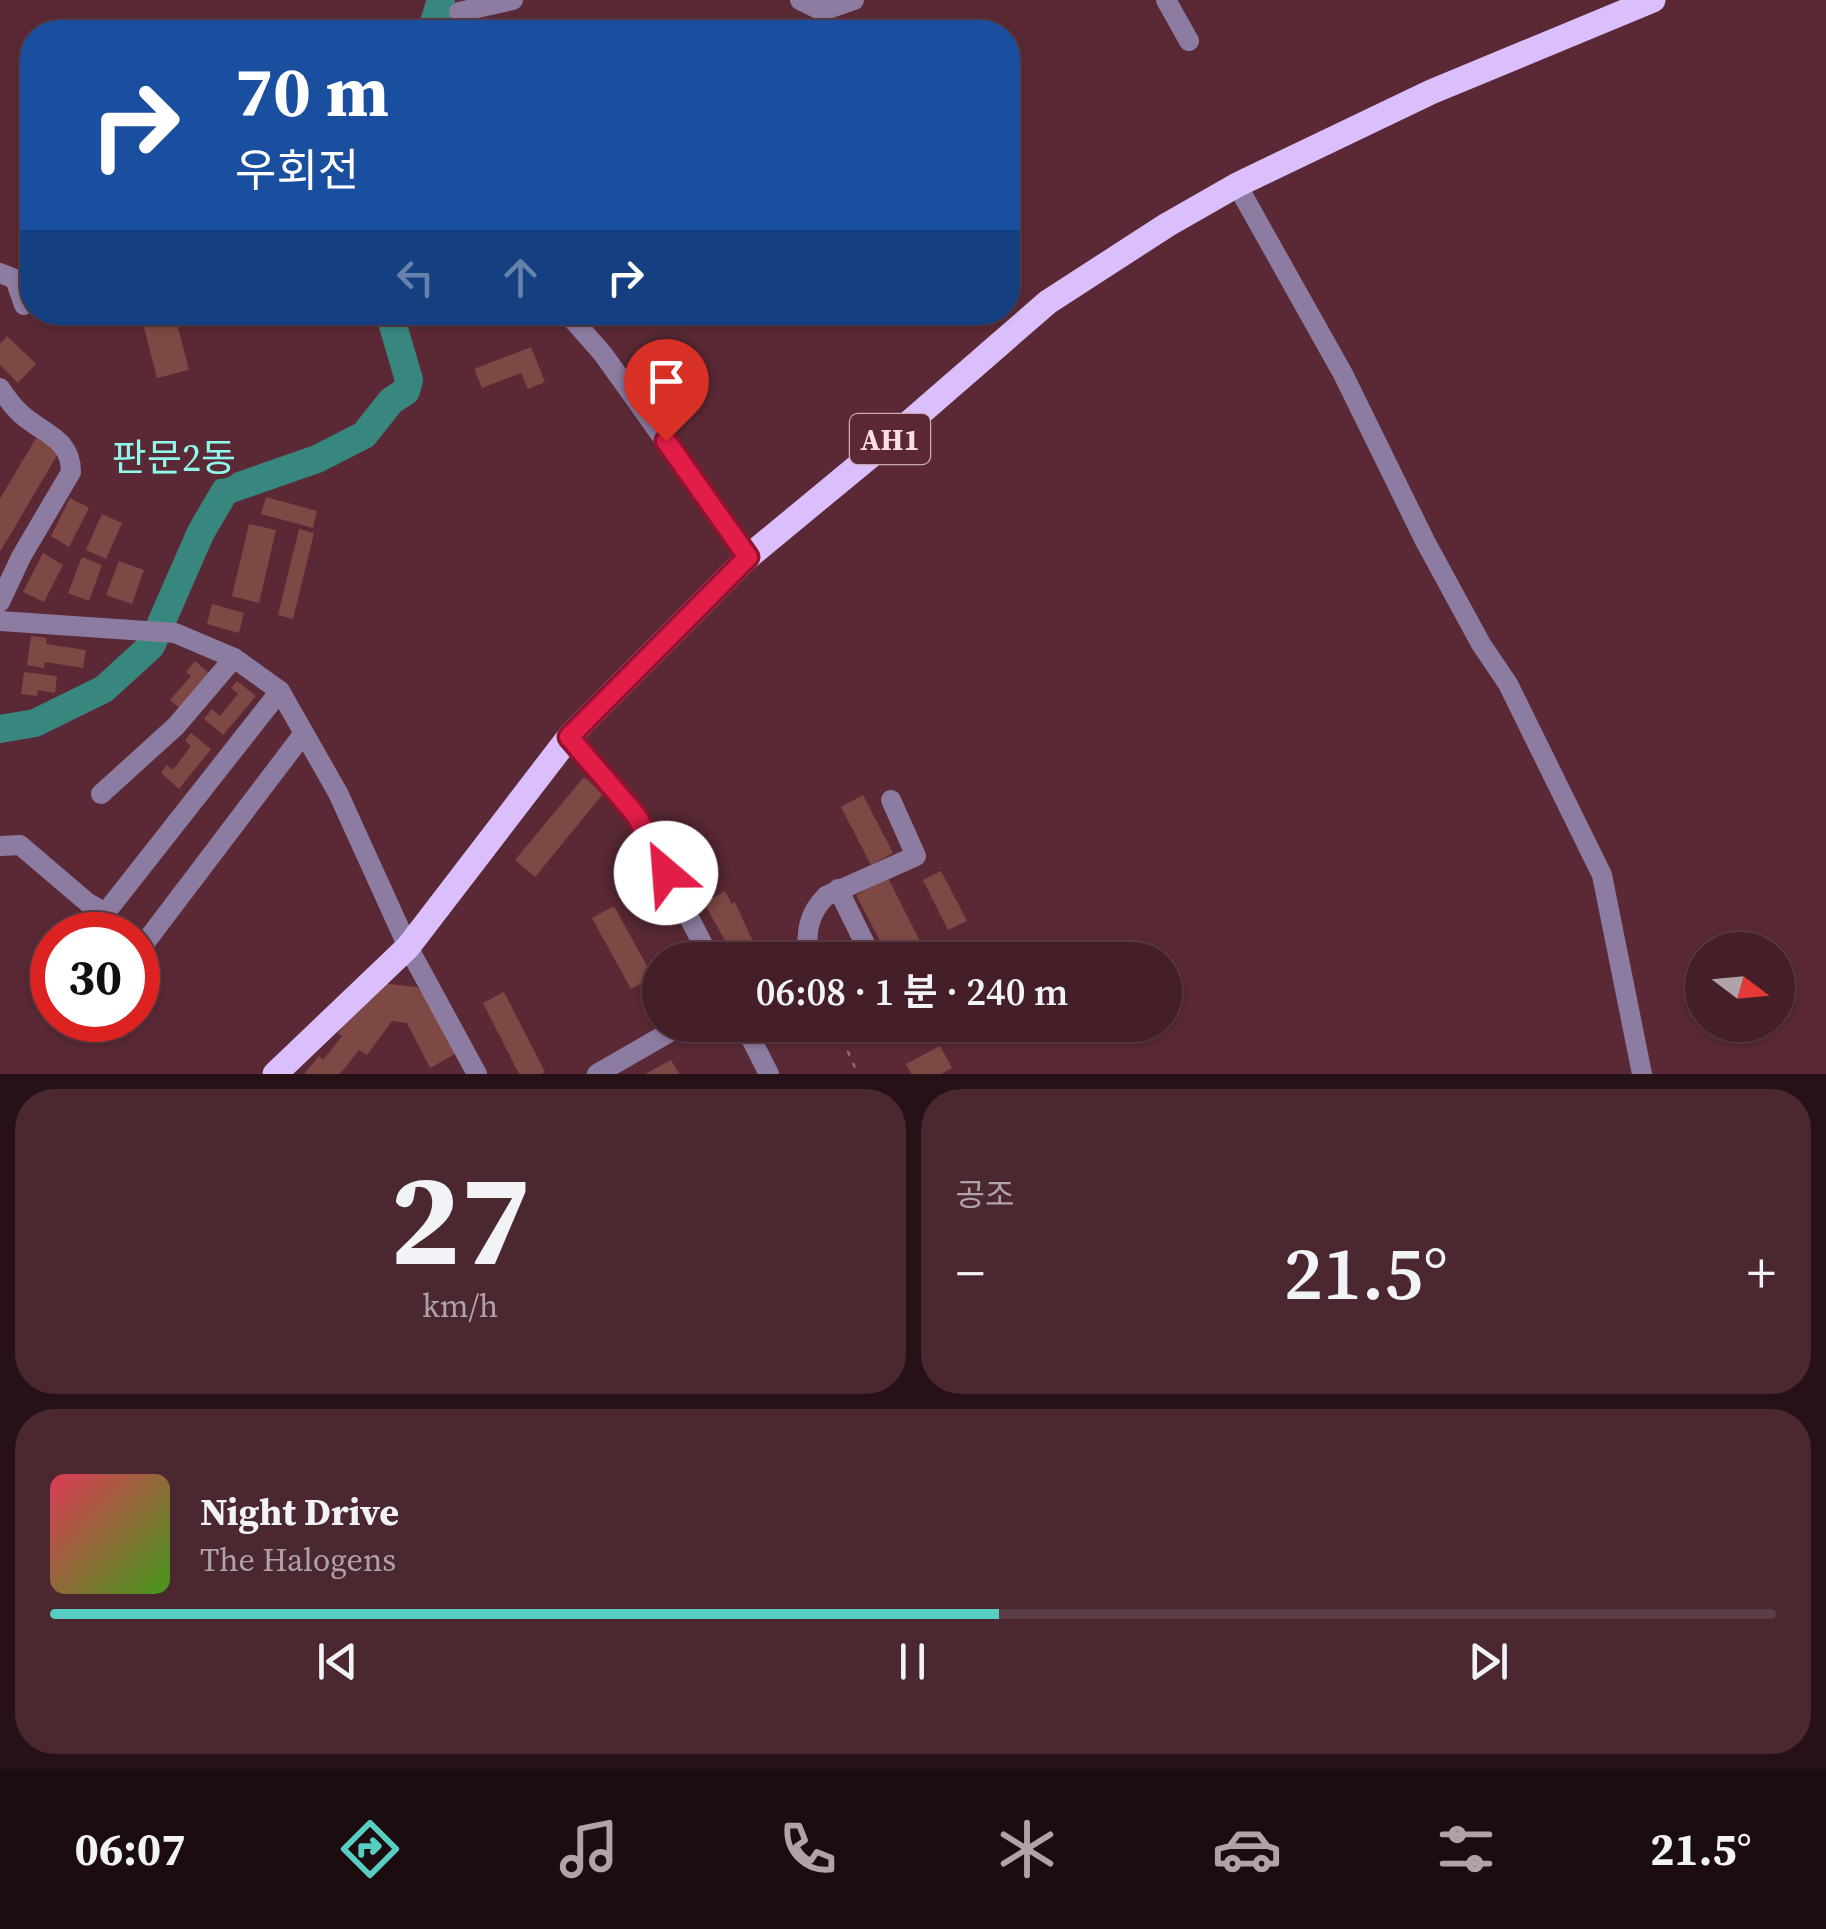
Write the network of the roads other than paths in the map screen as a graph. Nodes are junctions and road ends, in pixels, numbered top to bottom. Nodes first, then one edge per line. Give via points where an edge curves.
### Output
1 (513, 0) edge
2 (800, 0) edge
3 (854, 0) edge
4 (1166, 0) edge
5 (1653, 0) edge
6 (1616, 6) edge
7 (459, 15) edge
8 (1189, 42) dead end
9 (1236, 185) junction
10 (0, 273) edge
11 (20, 294) edge
12 (578, 325) edge
13 (0, 388) edge
14 (748, 557) junction
15 (0, 602) edge
16 (0, 612) edge
17 (0, 621) edge
18 (234, 658) junction
19 (280, 692) junction
20 (304, 732) junction
21 (569, 737) junction
22 (100, 794) dead end
23 (891, 800) dead end
24 (0, 846) edge
25 (838, 888) junction
26 (106, 912) joint
27 (160, 914) edge
28 (701, 942) edge
29 (806, 942) edge
30 (864, 942) edge
31 (408, 948) junction
32 (653, 1042) edge
33 (753, 1042) edge
34 (275, 1074) edge
35 (477, 1074) edge
36 (598, 1074) edge
37 (769, 1074) edge
38 (1642, 1074) edge

1 - 7 street
2 - 3 street via 822,11
4 - 8 street
5 - 6 main road, AH1
6 - 9 main road, AH1
9 - 14 main road, AH1 via 1048,302
9 - 38 street via 1508,684 1602,875
10 - 11 street via 15,279
12 - 14 street
13 - 15 street via 23,416 63,443 72,459 72,472
14 - 21 main road, AH1
16 - 17 street
17 - 18 street via 174,633
18 - 19 street
18 - 22 street via 176,726
19 - 20 street
19 - 26 street
20 - 27 street
20 - 31 street
21 - 28 street via 636,815
21 - 31 main road, AH1
23 - 25 street via 916,856
24 - 26 street via 20,845
25 - 29 street via 815,906
25 - 30 street
31 - 34 main road, AH1
31 - 35 street
32 - 36 street
33 - 37 street

